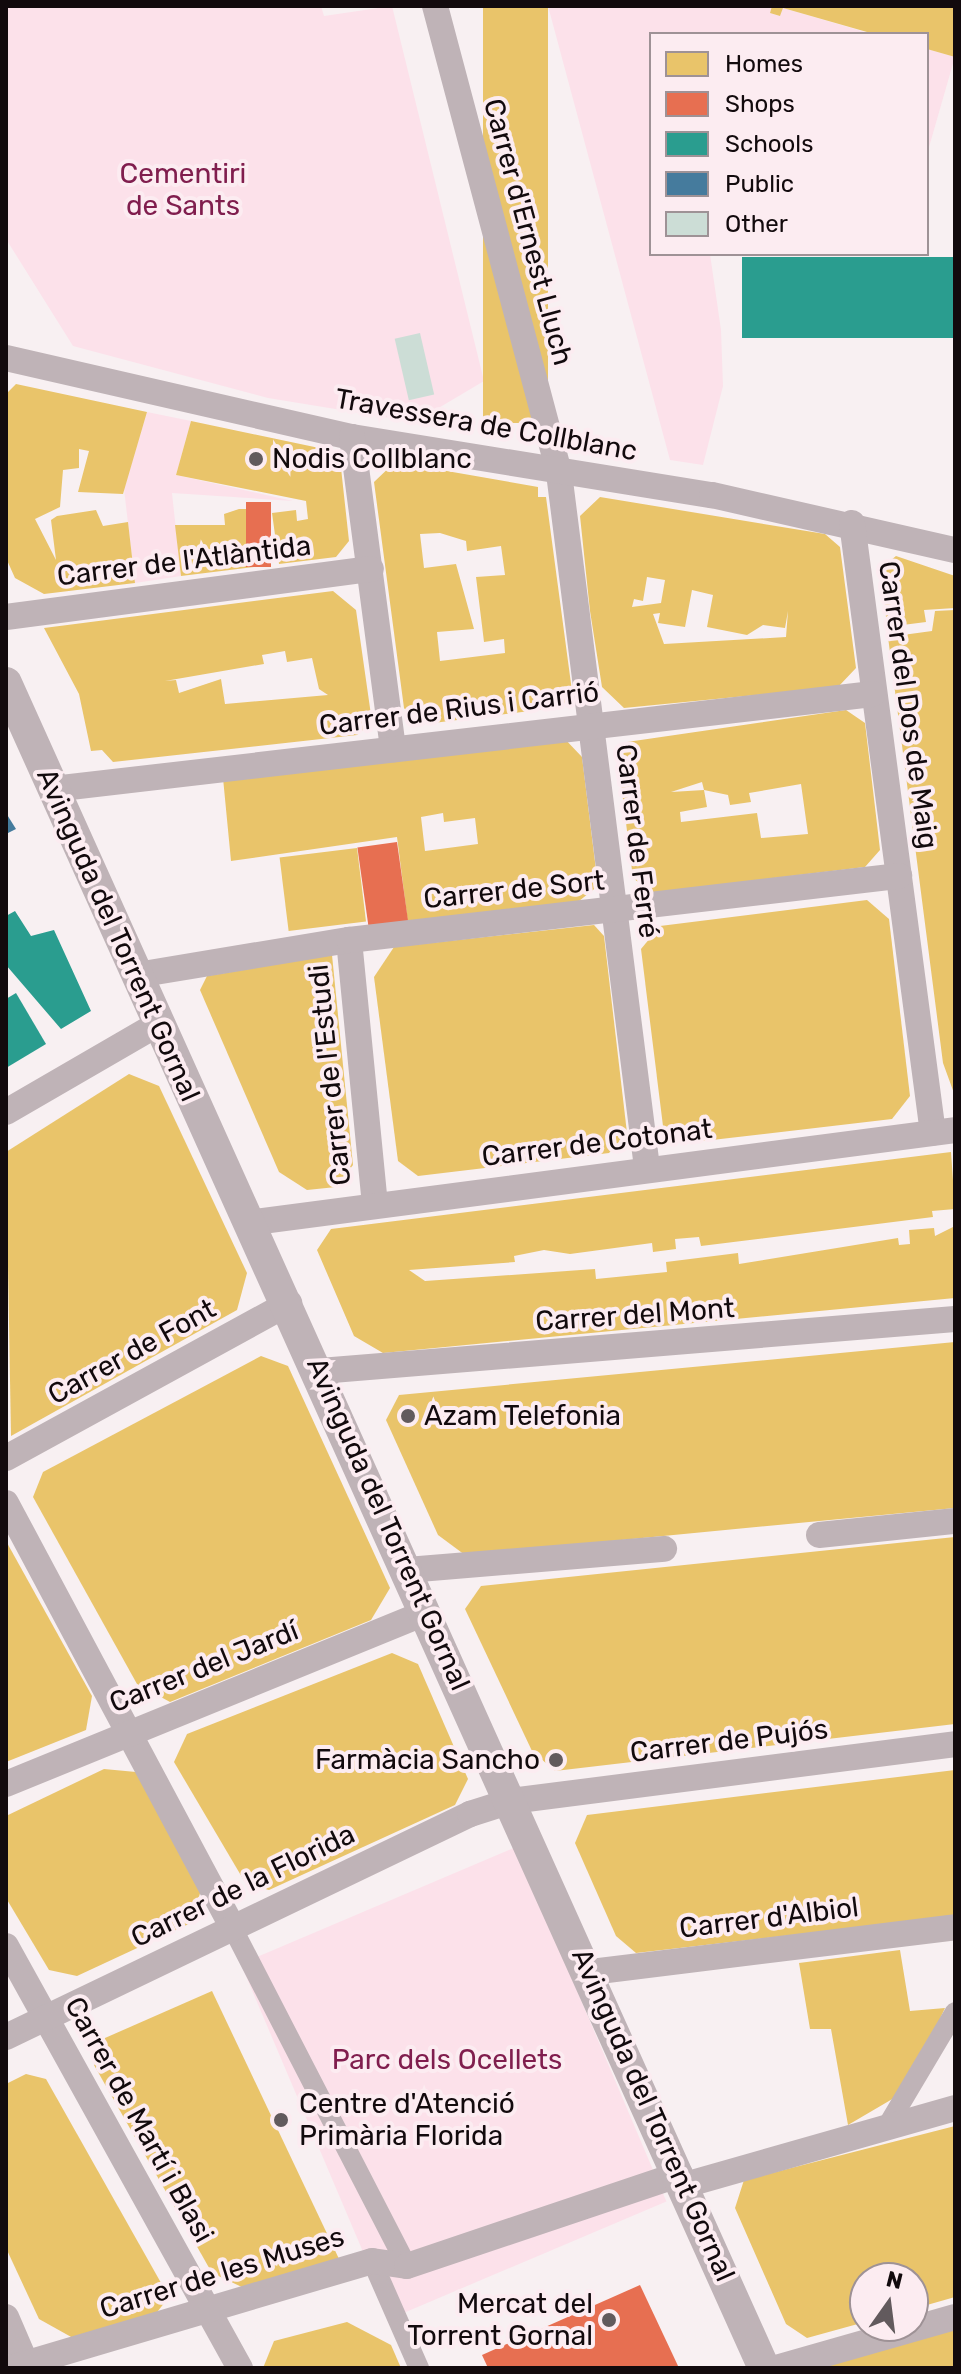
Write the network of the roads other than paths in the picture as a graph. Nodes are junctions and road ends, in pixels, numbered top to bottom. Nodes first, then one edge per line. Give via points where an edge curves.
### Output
1 (435, 6) edge
2 (6, 358) edge
3 (352, 437) junction
4 (559, 473) junction
5 (852, 523) junction
6 (955, 550) edge
7 (371, 569) junction
8 (6, 617) edge
9 (6, 683) edge
10 (873, 694) junction
11 (590, 725) junction
12 (393, 749) junction
13 (53, 789) junction
14 (899, 876) junction
15 (614, 911) junction
16 (349, 940) junction
17 (137, 975) junction
18 (158, 1024) junction
19 (6, 1112) edge
20 (944, 1132) edge
21 (647, 1168) junction
22 (375, 1204) junction
23 (248, 1223) junction
24 (289, 1303) junction
25 (955, 1319) edge
26 (320, 1371) junction
27 (6, 1458) edge
28 (6, 1503) edge
29 (955, 1521) edge
30 (819, 1535) dead end
31 (664, 1549) dead end
32 (407, 1570) junction
33 (426, 1613) junction
34 (130, 1730) junction
35 (955, 1744) edge
36 (6, 1784) edge
37 (511, 1801) junction
38 (231, 1925) junction
39 (955, 1927) edge
40 (6, 1946) edge
41 (591, 1972) junction
42 (955, 2012) edge
43 (45, 2018) junction
44 (6, 2037) edge
45 (955, 2108) edge
46 (889, 2123) junction
47 (682, 2180) junction
48 (372, 2261) junction
49 (407, 2266) junction
50 (210, 2313) junction
51 (6, 2317) edge
52 (955, 2317) edge
53 (21, 2366) edge
54 (240, 2368) edge
55 (419, 2368) edge
56 (764, 2368) edge
57 (776, 2368) edge

1 - 4 street, Carrer d'Ernest Lluch
2 - 3 street, Travessera de Collblanc
3 - 4 street, Travessera de Collblanc
3 - 7 street
4 - 5 street, Travessera de Collblanc
4 - 11 street, Carrer de Ferré
5 - 6 street, Travessera de Collblanc
5 - 10 street, Carrer del Dos de Maig
7 - 8 street, Carrer de l'Atlàntida
7 - 12 street
9 - 13 street, Avinguda del Torrent Gornal
10 - 11 street, Carrer de Rius i Carrió
10 - 14 street, Carrer del Dos de Maig
11 - 12 street, Carrer de Rius i Carrió
11 - 15 street, Carrer de Ferré
12 - 13 street, Carrer de Rius i Carrió
13 - 17 street, Avinguda del Torrent Gornal
14 - 15 street, Carrer de Sort
14 - 20 street, Carrer del Dos de Maig
15 - 16 street, Carrer de Sort
15 - 21 street, Carrer de Ferré
16 - 17 street, Carrer de Sort
16 - 22 street, Carrer de l'Estudi
17 - 18 street, Avinguda del Torrent Gornal
18 - 19 street
18 - 23 street, Avinguda del Torrent Gornal
20 - 21 street, Carrer de Cotonat
21 - 22 street, Carrer de Cotonat
22 - 23 street, Carrer de Cotonat
23 - 24 street, Avinguda del Torrent Gornal
24 - 26 street, Avinguda del Torrent Gornal
24 - 27 street, Carrer de Font
25 - 26 street, Carrer del Mont
26 - 32 street, Avinguda del Torrent Gornal
28 - 34 street
29 - 30 street
31 - 32 street
32 - 33 street, Avinguda del Torrent Gornal
33 - 34 street, Carrer del Jardí
33 - 37 street, Avinguda del Torrent Gornal
34 - 36 street, Carrer del Jardí
34 - 38 street
35 - 37 street, Carrer de Pujós
37 - 38 street, Carrer de la Florida
37 - 41 street, Avinguda del Torrent Gornal
38 - 43 street, Carrer de la Florida
38 - 49 street
39 - 41 street, Carrer d'Albiol
40 - 43 street, Carrer de Martí i Blasi
41 - 47 street, Avinguda del Torrent Gornal
42 - 46 street
43 - 44 street, Carrer de la Florida
43 - 50 street, Carrer de Martí i Blasi
45 - 46 street, Carrer de les Muses
46 - 47 street, Carrer de les Muses
47 - 49 street, Carrer de les Muses
47 - 56 street, Avinguda del Torrent Gornal
48 - 49 street, Carrer de les Muses
48 - 50 street, Carrer de les Muses
48 - 55 street
50 - 53 street, Carrer de les Muses
50 - 54 street, Carrer de Martí i Blasi
51 - 53 street
52 - 57 street

